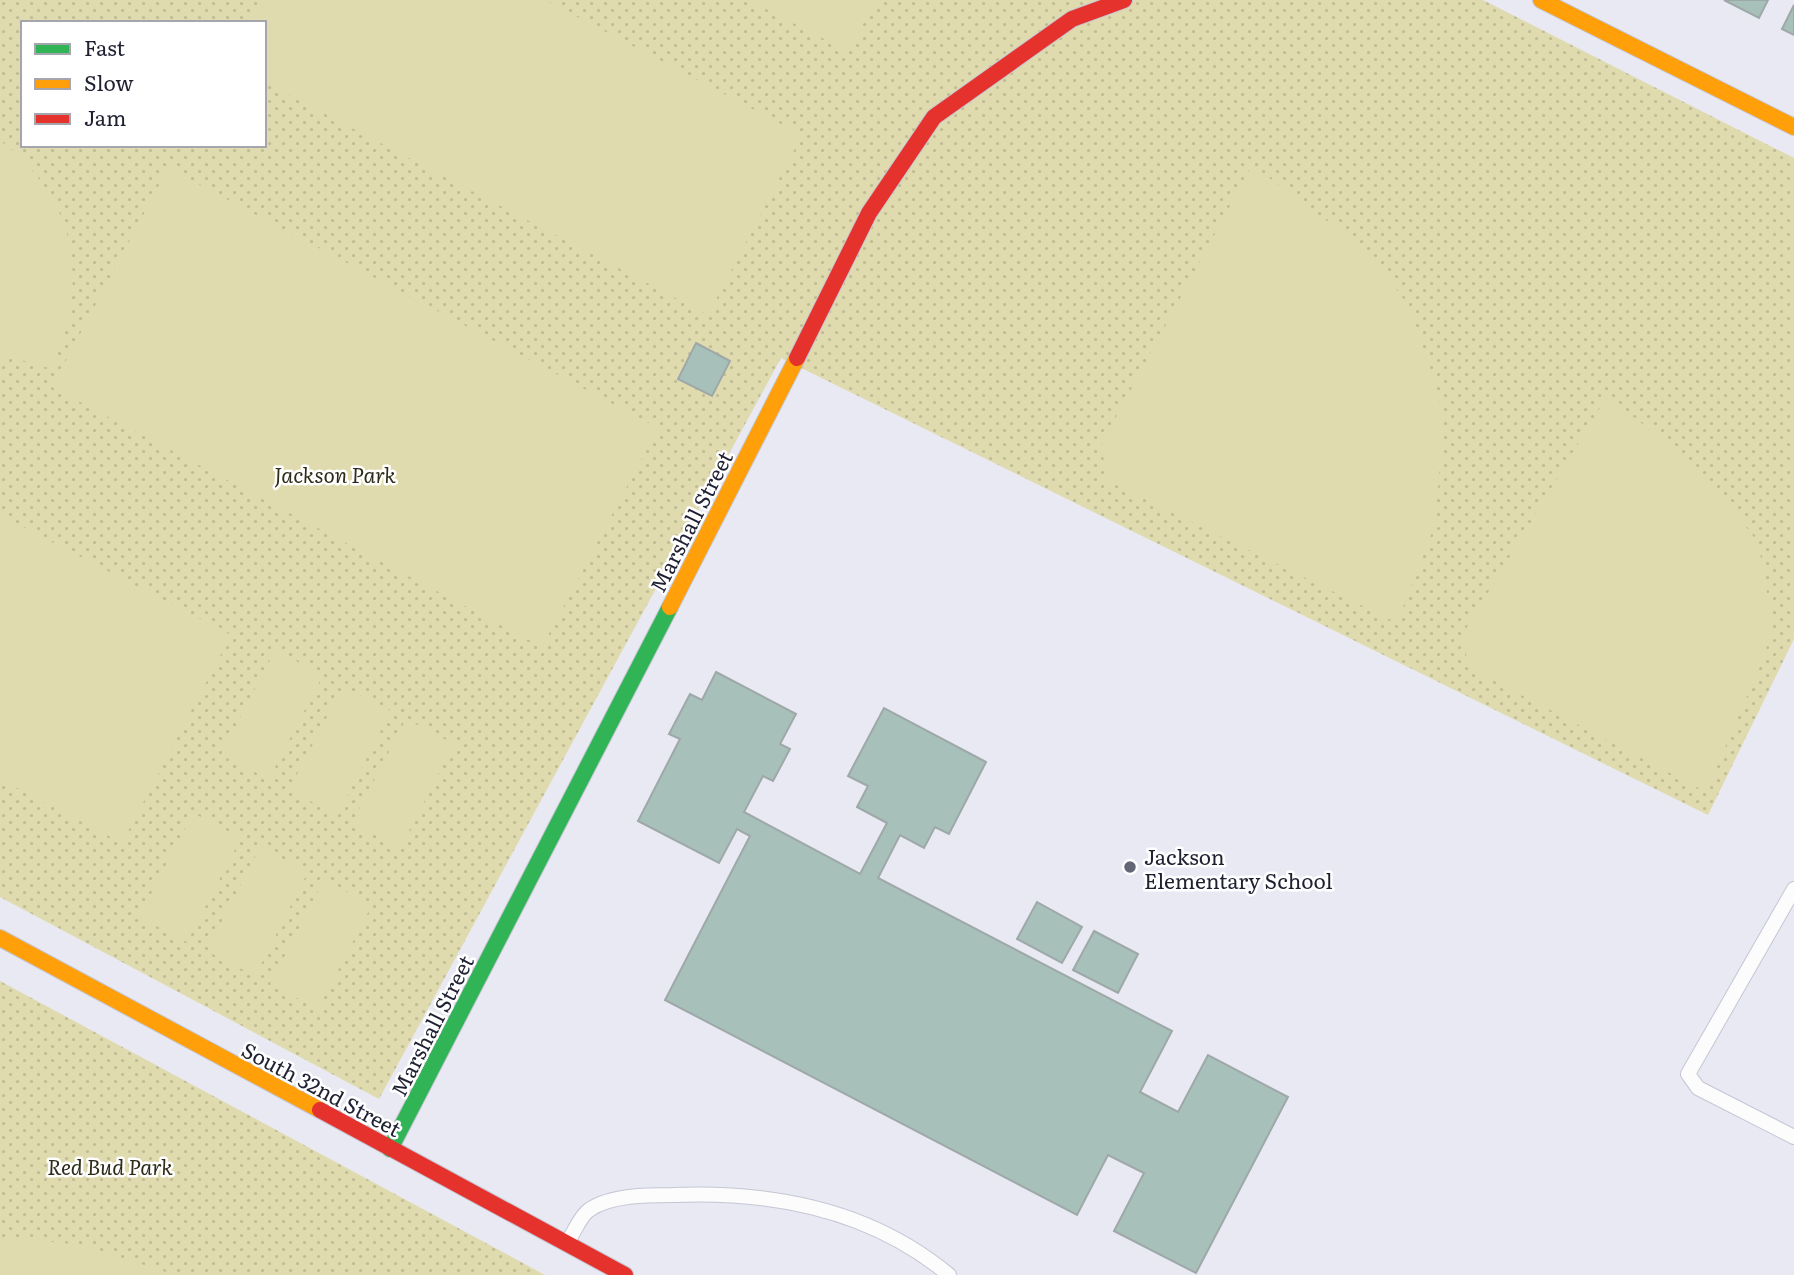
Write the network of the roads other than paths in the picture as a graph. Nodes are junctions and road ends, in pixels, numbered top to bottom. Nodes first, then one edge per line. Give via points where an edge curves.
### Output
1 (1124, 0) edge
2 (1541, 0) edge
3 (1794, 127) edge
4 (1794, 889) edge
5 (0, 938) edge
6 (1794, 1137) edge
7 (390, 1149) junction
8 (566, 1244) junction
9 (625, 1275) edge
10 (949, 1275) edge

1 - 7 street, Marshall Street via 1072,19 934,117 869,213
2 - 3 street
4 - 6 lane via 1688,1074 1698,1088
5 - 7 street, South 32nd Street
7 - 8 street, South 32nd Street
8 - 9 street, South 32nd Street
8 - 10 lane via 588,1211 612,1201 686,1194 765,1197 830,1210 890,1235

